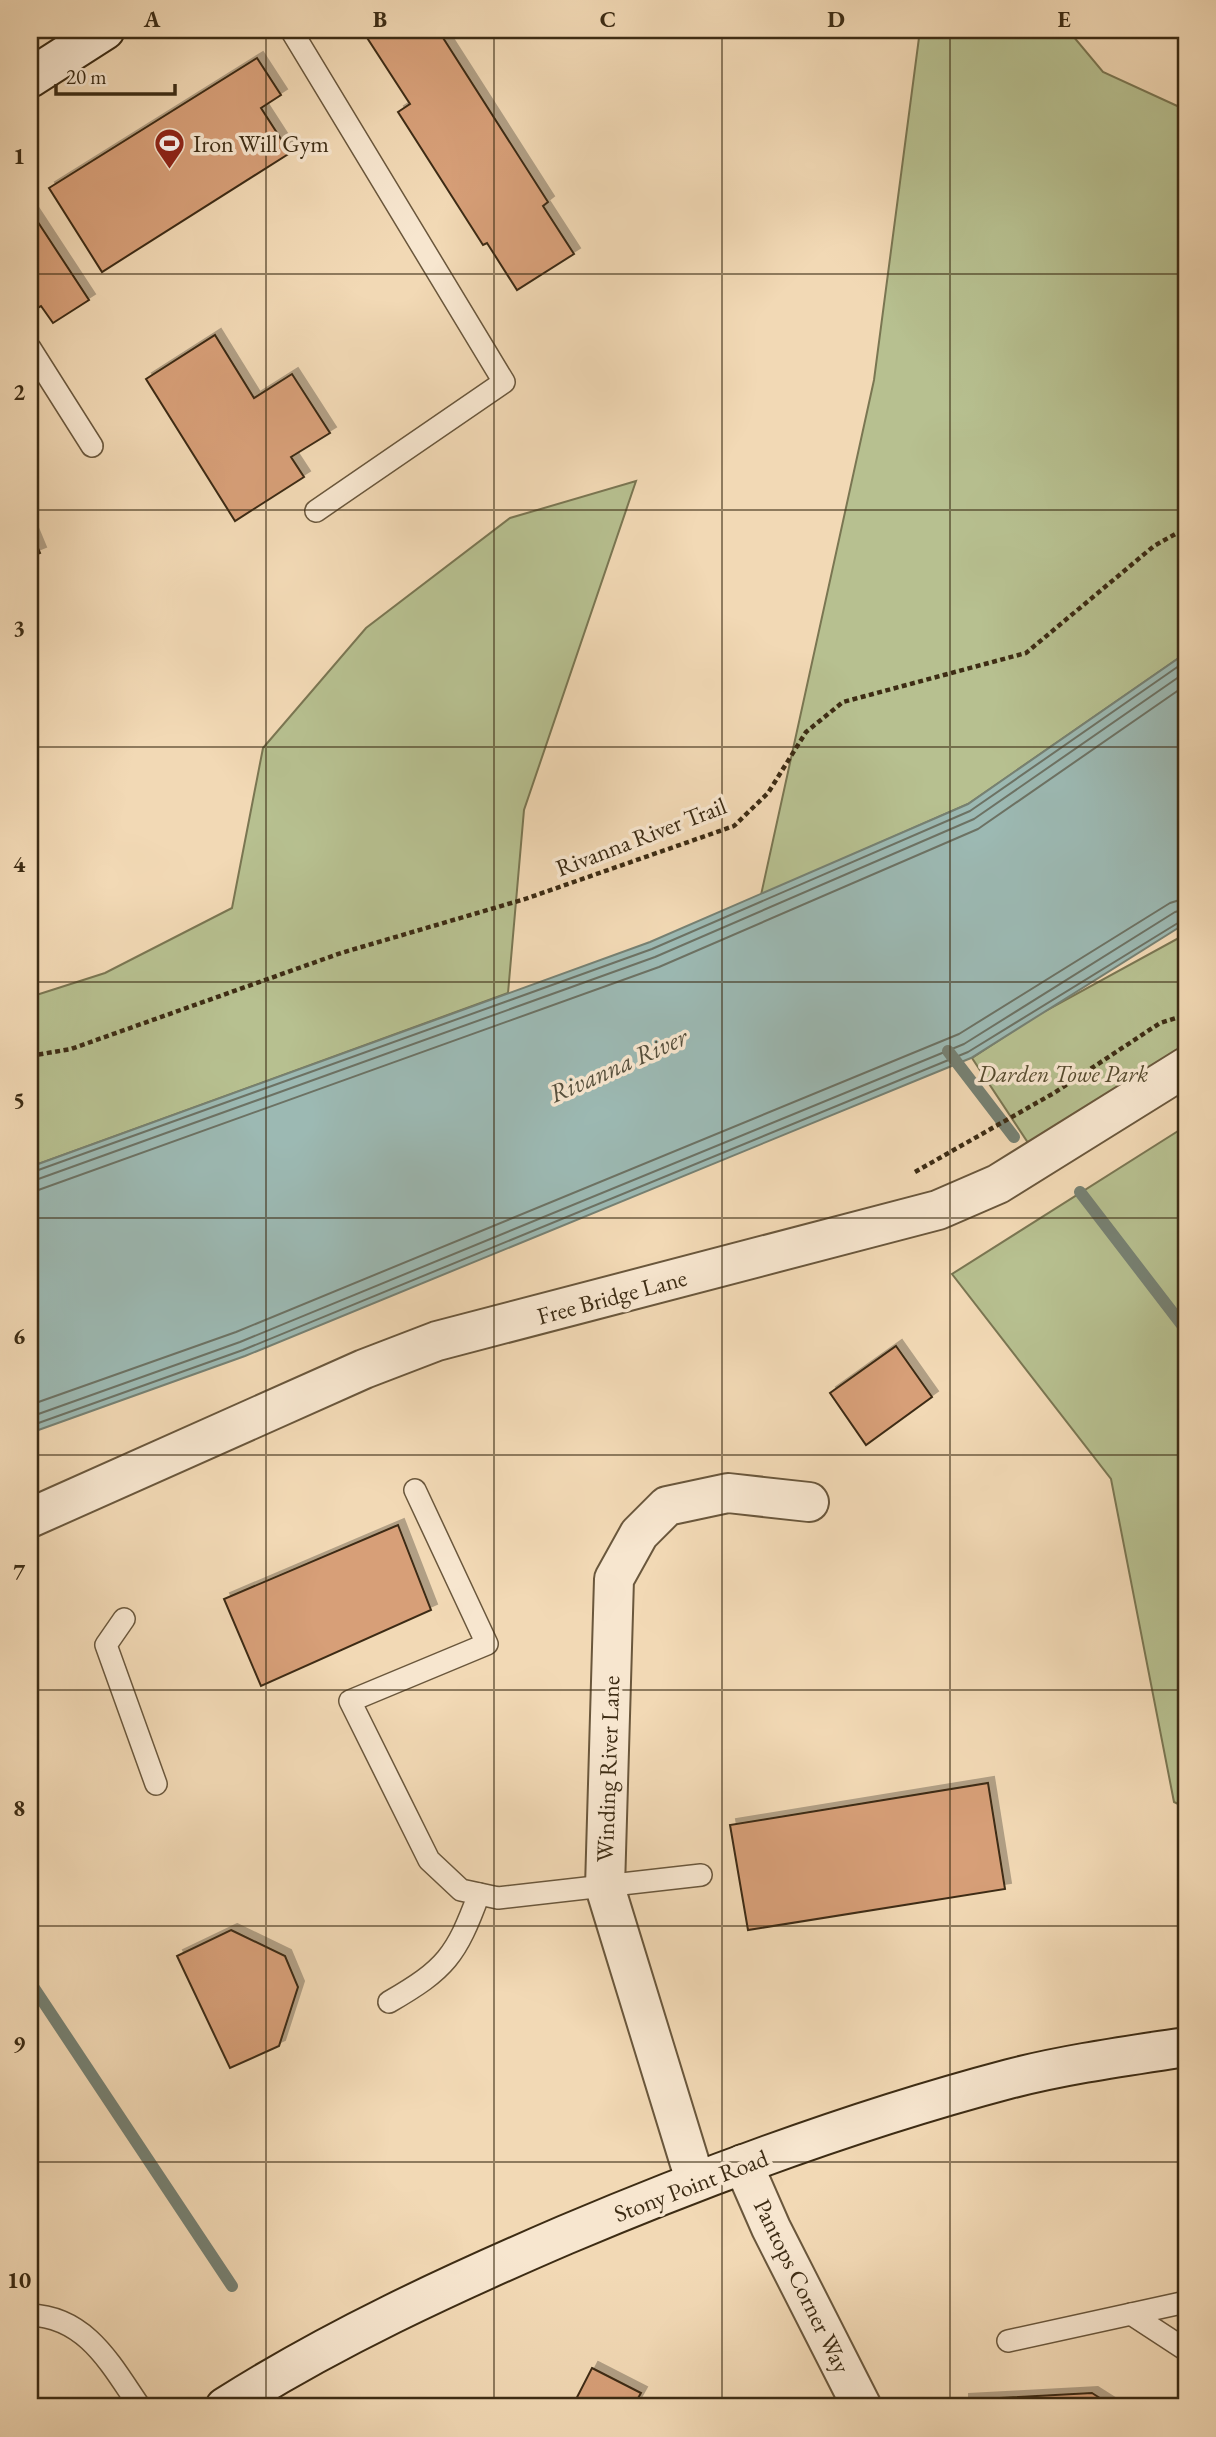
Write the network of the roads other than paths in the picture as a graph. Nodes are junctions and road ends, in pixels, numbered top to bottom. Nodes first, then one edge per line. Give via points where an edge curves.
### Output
1 (105, 30) edge
2 (292, 30) edge
3 (30, 78) edge
4 (30, 348) edge
5 (92, 446) dead end
6 (316, 511) dead end
7 (1186, 1067) edge
8 (415, 1490) dead end
9 (809, 1502) dead end
10 (30, 1518) edge
11 (124, 1619) dead end
12 (156, 1784) dead end
13 (701, 1875) dead end
14 (605, 1887) junction
15 (479, 1894) junction
16 (389, 2002) dead end
17 (1186, 2047) edge
18 (743, 2164) junction
19 (695, 2180) junction
20 (1186, 2302) edge
21 (1130, 2314) junction
22 (30, 2315) edge
23 (1008, 2341) dead end
24 (1186, 2350) edge
25 (140, 2407) edge
26 (225, 2407) edge
27 (862, 2407) edge

1 - 3 street
2 - 6 lane via 504,382
4 - 5 lane
7 - 10 street, Free Bridge Lane via 998,1184 938,1210 438,1341 364,1369
8 - 15 lane via 487,1644 350,1701 429,1860 461,1890
9 - 14 street, Winding River Lane via 728,1493 667,1506 639,1534 614,1579
11 - 12 lane via 106,1646
13 - 14 lane
14 - 15 lane via 498,1898
14 - 19 street, Winding River Lane
15 - 16 lane via 461,1940 432,1977
17 - 18 street, Stony Point Road via 1011,2079
18 - 19 street, Stony Point Road
18 - 27 street, Pantops Corner Way
19 - 26 street, Stony Point Road via 503,2262 367,2327
20 - 21 lane
21 - 23 lane
21 - 24 lane
22 - 25 lane via 74,2326 102,2351

